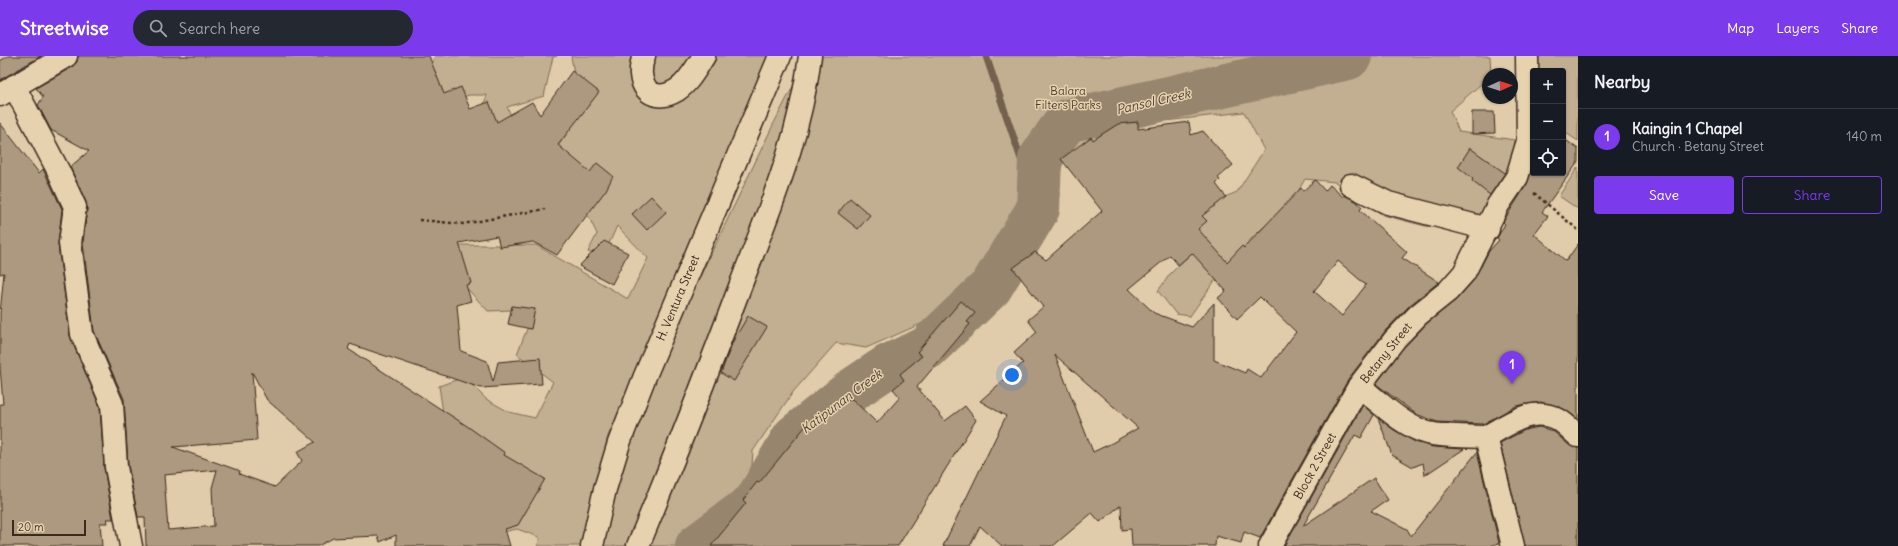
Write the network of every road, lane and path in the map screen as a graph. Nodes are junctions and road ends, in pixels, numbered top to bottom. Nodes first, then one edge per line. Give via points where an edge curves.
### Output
1 (66, 56) edge
2 (644, 56) edge
3 (704, 56) edge
4 (780, 56) edge
5 (810, 56) edge
6 (1527, 56) edge
7 (7, 91) edge
8 (1516, 178) junction
9 (1351, 185) dead end
10 (545, 208) dead end
11 (419, 220) dead end
12 (1488, 229) junction
13 (1578, 230) edge
14 (1359, 386) junction
15 (1578, 436) edge
16 (1486, 437) junction
17 (131, 546) edge
18 (592, 546) edge
19 (638, 546) edge
20 (1270, 546) edge
21 (1513, 546) edge

1 - 7 street
2 - 3 street via 640,76 643,86 651,94 662,95 676,90 688,80
4 - 18 street, H. Ventura Street via 619,443
5 - 19 street via 806,88 787,161 701,390
6 - 8 street, Betany Street via 1528,141
7 - 17 street via 59,172 75,207 70,243 82,334 112,404 116,467
8 - 12 street, Betany Street via 1498,205
8 - 13 path
9 - 12 street via 1388,203
10 - 11 path via 463,224 451,225
12 - 14 street, Betany Street via 1464,274 1395,339
14 - 16 street, Betany Street via 1418,430
14 - 20 street, Block 2 Street
15 - 16 street via 1558,420 1537,413 1514,420
16 - 21 street

